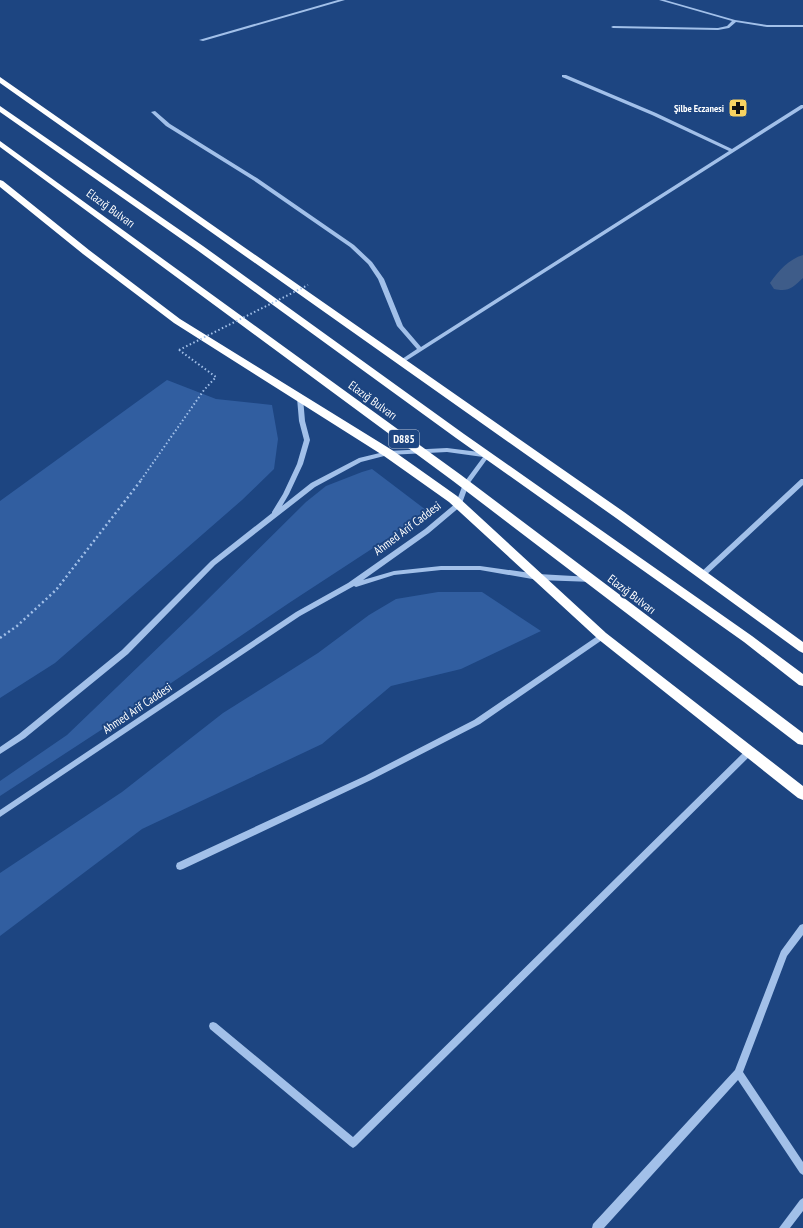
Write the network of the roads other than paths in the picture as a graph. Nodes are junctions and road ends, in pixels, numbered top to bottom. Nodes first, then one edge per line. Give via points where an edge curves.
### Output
1 (343, 0) edge
2 (662, 0) edge
3 (735, 21) junction
4 (803, 26) edge
5 (613, 27) dead end
6 (201, 40) dead end
7 (564, 76) dead end
8 (0, 79) edge
9 (803, 106) edge
10 (0, 108) edge
11 (153, 112) dead end
12 (0, 143) edge
13 (733, 151) junction
14 (0, 183) edge
15 (420, 349) junction
16 (401, 362) junction
17 (300, 398) junction
18 (420, 451) junction
19 (388, 453) junction
20 (487, 455) junction
21 (803, 481) edge
22 (466, 484) junction
23 (459, 504) junction
24 (273, 516) junction
25 (702, 575) junction
26 (538, 577) junction
27 (592, 580) junction
28 (350, 585) junction
29 (602, 636) junction
30 (803, 648) edge
31 (803, 681) edge
32 (803, 740) edge
33 (0, 751) edge
34 (749, 752) junction
35 (803, 794) edge
36 (0, 814) edge
37 (180, 866) dead end
38 (803, 928) edge
39 (213, 1026) dead end
40 (738, 1073) junction
41 (803, 1170) edge
42 (803, 1203) edge
43 (597, 1228) edge
44 (784, 1228) edge

1 - 6 street
2 - 3 street
3 - 4 street via 767,26
3 - 5 street via 728,27 718,29
7 - 13 street
8 - 16 highway
9 - 13 street
10 - 20 highway, Elazığ Bulvarı via 200,248
11 - 15 street via 168,125 255,179 352,246 370,263 381,279 400,326
12 - 18 highway, Elazığ Bulvarı / D885
13 - 15 street
14 - 17 highway via 177,321
15 - 16 street
16 - 25 highway
17 - 19 highway
17 - 24 street via 307,440 300,464
18 - 19 street
18 - 20 street via 447,450
18 - 22 highway, Elazığ Bulvarı / D885
19 - 23 highway
19 - 24 street via 359,460 313,485
20 - 22 street, Ahmed Arif Caddesi
20 - 31 highway, Elazığ Bulvarı via 748,639
21 - 25 street
22 - 23 street, Ahmed Arif Caddesi
22 - 27 highway, Elazığ Bulvarı / D885
23 - 26 highway
23 - 28 street, Ahmed Arif Caddesi via 427,531
24 - 33 street via 213,563 125,652
25 - 30 highway
26 - 27 street, Ahmed Arif Caddesi
26 - 28 street, Ahmed Arif Caddesi via 480,568 441,568 394,573
26 - 29 highway
27 - 32 highway, Elazığ Bulvarı / D885
28 - 36 street, Ahmed Arif Caddesi via 298,614
29 - 34 highway
29 - 37 street via 477,722 368,778
34 - 35 highway
34 - 39 street via 353,1143
38 - 40 street via 784,954
40 - 41 street
40 - 43 street
42 - 44 street

